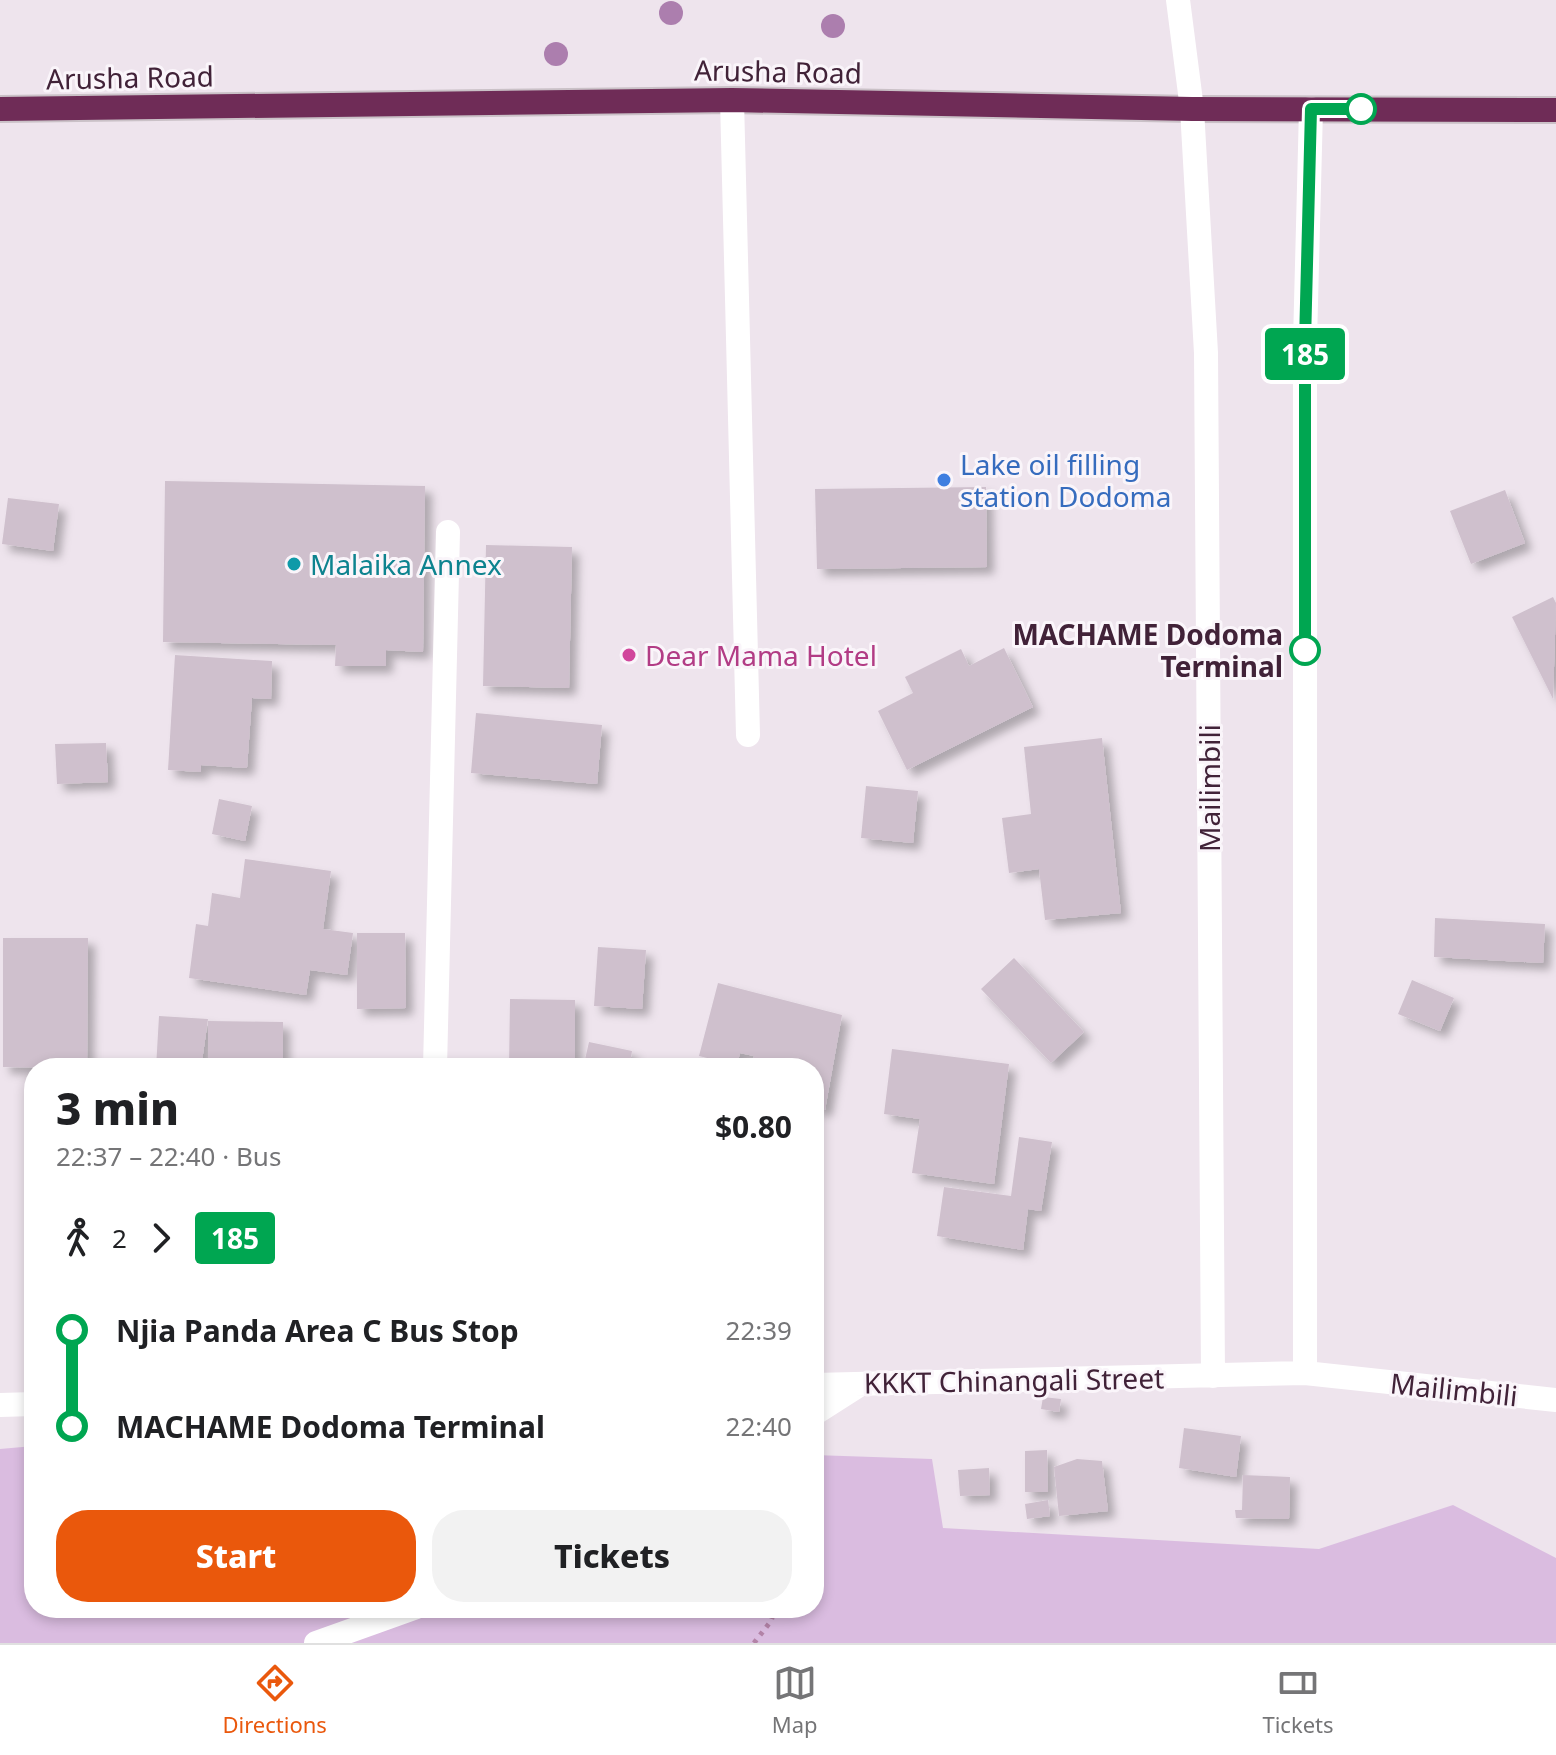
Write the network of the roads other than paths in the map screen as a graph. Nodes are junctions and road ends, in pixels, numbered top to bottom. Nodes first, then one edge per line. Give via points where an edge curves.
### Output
1 (1178, 0) edge
2 (732, 100) junction
3 (0, 109) edge
4 (1192, 109) junction
5 (1311, 109) junction
6 (1556, 110) edge
7 (448, 532) dead end
8 (748, 735) dead end
9 (435, 1058) edge
10 (1305, 1373) junction
11 (1213, 1376) junction
12 (861, 1384) junction
13 (824, 1385) edge
14 (1556, 1400) edge
15 (24, 1404) edge
16 (0, 1405) edge
17 (824, 1408) edge
18 (386, 1618) edge
19 (316, 1643) edge

1 - 4 street, Mailimbili
2 - 3 highway, Arusha Road
2 - 4 highway, Arusha Road
2 - 8 street
4 - 5 highway, Arusha Road
4 - 11 street, Mailimbili via 1206,353
5 - 6 highway, Arusha Road
5 - 10 street via 1305,342
7 - 9 street
10 - 11 street, Mailimbili
10 - 14 street, Mailimbili
11 - 12 street, KKKT Chinangali Street
12 - 13 street, KKKT Chinangali Street
12 - 17 street
15 - 16 street
18 - 19 street

